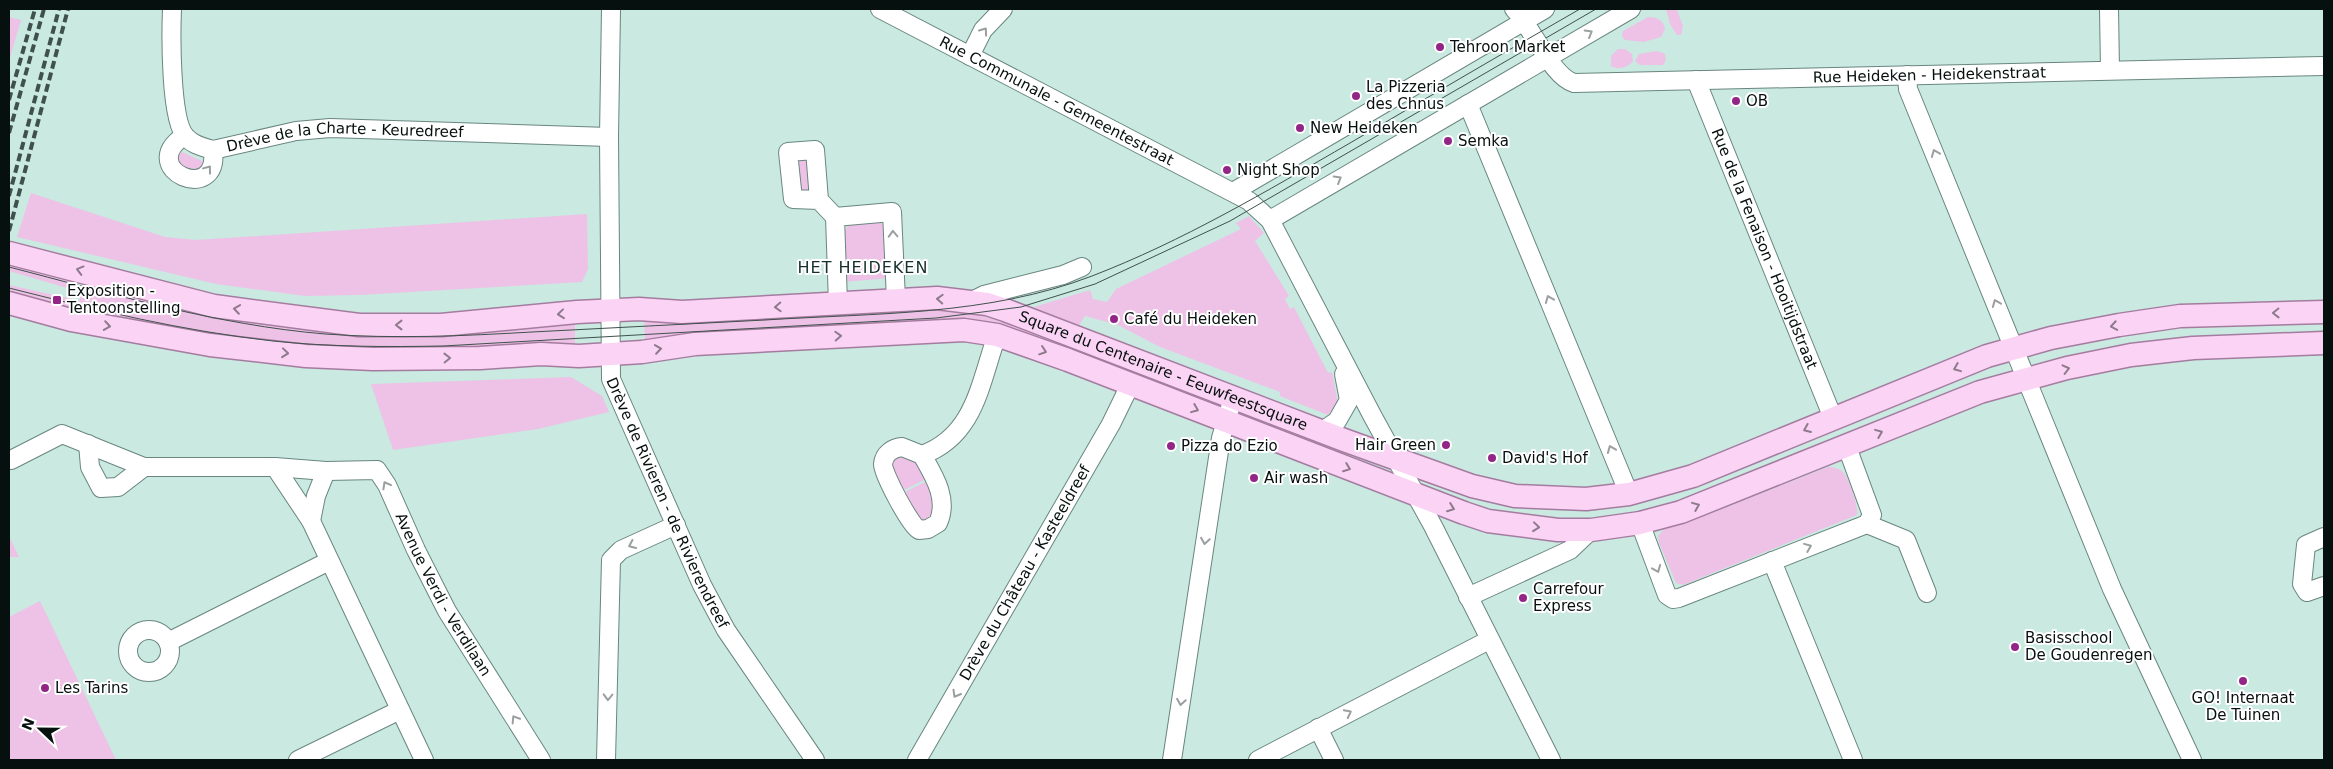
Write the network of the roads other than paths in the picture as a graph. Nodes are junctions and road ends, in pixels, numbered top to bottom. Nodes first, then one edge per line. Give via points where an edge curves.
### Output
1 (172, 9) edge
2 (611, 9) edge
3 (880, 9) edge
4 (1003, 9) edge
5 (1545, 9) edge
6 (1631, 9) edge
7 (2109, 9) edge
8 (1520, 14) edge
9 (970, 56) junction
10 (1548, 57) junction
11 (2324, 66) edge
12 (2110, 70) junction
13 (1907, 74) junction
14 (1696, 80) junction
15 (1468, 104) junction
16 (184, 136) junction
17 (609, 137) junction
18 (213, 150) junction
19 (1233, 192) junction
20 (819, 200) dead end
21 (835, 217) junction
22 (1270, 220) junction
23 (9, 253) edge
24 (1082, 267) dead end
25 (896, 300) junction
26 (972, 301) junction
27 (9, 303) edge
28 (838, 303) junction
29 (609, 311) junction
30 (2324, 312) edge
31 (997, 336) junction
32 (2324, 344) edge
33 (2014, 348) junction
34 (610, 353) junction
35 (1341, 356) junction
36 (2026, 379) junction
37 (1131, 384) junction
38 (1233, 398) junction
39 (1833, 418) junction
40 (1226, 421) junction
41 (1322, 432) junction
42 (88, 444) junction
43 (1847, 447) junction
44 (922, 455) junction
45 (1396, 459) junction
46 (11, 460) dead end
47 (144, 467) junction
48 (275, 467) junction
49 (326, 471) junction
50 (1415, 494) junction
51 (1629, 494) junction
52 (311, 521) junction
53 (1640, 523) junction
54 (1867, 524) junction
55 (676, 525) junction
56 (1591, 530) junction
57 (2324, 537) edge
58 (329, 561) junction
59 (1772, 561) junction
60 (2324, 586) edge
61 (1927, 593) dead end
62 (1468, 597) junction
63 (1489, 640) junction
64 (168, 642) dead end
65 (400, 710) junction
66 (1318, 728) junction
67 (298, 760) edge
68 (424, 760) edge
69 (541, 760) edge
70 (606, 760) edge
71 (815, 760) edge
72 (917, 760) edge
73 (1172, 760) edge
74 (1258, 760) edge
75 (1334, 760) edge
76 (1550, 760) edge
77 (1853, 760) edge
78 (2192, 760) edge

1 - 16 street via 171,59
2 - 17 street, Drève de Rivieren - de Rivierendreef
3 - 9 street, Rue Communale - Gemeentestraat
9 -> 4 street via 983,30
5 - 8 street
10 -> 6 street
7 - 12 street
8 - 10 street, Rue Heideken - Heidekenstraat
8 - 19 street
9 - 19 street, Rue Communale - Gemeentestraat
10 - 14 street, Rue Heideken - Heidekenstraat via 1561,77 1574,83
10 - 15 street
11 - 12 street, Rue Heideken - Heidekenstraat
12 - 13 street, Rue Heideken - Heidekenstraat
13 - 14 street, Rue Heideken - Heidekenstraat
33 -> 13 street via 1908,89
14 - 39 street, Rue de la Fenaison - Hooitijdstraat
22 -> 15 street
51 -> 15 street
16 - 18 street, Drève de la Charte - Keuredreef via 192,143
16 -> 18 street via 175,142 169,162 182,178 199,178 206,174 214,159
17 - 18 street, Drève de la Charte - Keuredreef via 330,128 296,131
17 - 29 street, Drève de Rivieren - de Rivierendreef
19 - 22 street, Square du Centenaire - Eeuwfeestsquare
20 - 21 street
25 -> 21 street via 892,212
21 - 28 street
22 - 35 street, Square du Centenaire - Eeuwfeestsquare
29 -> 23 main road, Square du Centenaire - Eeuwfeestsquare via 442,325 359,325 214,306
24 - 26 street, Square du Centenaire - Eeuwfeestsquare
26 -> 25 main road, Square du Centenaire - Eeuwfeestsquare via 937,298
25 - 28 main road, Square du Centenaire - Eeuwfeestsquare
26 - 38 main road, Square du Centenaire - Eeuwfeestsquare via 1005,310
27 -> 34 main road, Square du Centenaire - Eeuwfeestsquare via 71,320 210,345 306,356 392,359
28 -> 29 main road, Square du Centenaire - Eeuwfeestsquare via 682,312
29 - 34 street, Drève de Rivieren - de Rivierendreef
30 -> 33 main road via 2180,316 2085,331
34 -> 31 main road, Square du Centenaire - Eeuwfeestsquare via 695,344 911,332 964,330
31 -> 37 main road, Square du Centenaire - Eeuwfeestsquare
31 - 44 street via 963,427 940,448
36 -> 32 main road via 2098,361 2162,351 2218,346
33 - 36 street
33 -> 39 main road
34 - 55 street, Drève de Rivieren - de Rivierendreef via 614,390
35 - 41 street, Square du Centenaire - Eeuwfeestsquare via 1349,400 1337,421
35 - 45 street, Square du Centenaire - Eeuwfeestsquare
43 -> 36 main road via 1980,392
36 - 78 street via 2112,589
37 -> 40 main road, Square du Centenaire - Eeuwfeestsquare
37 -> 72 street, Drève du Château - Kasteeldreef
38 - 40 street
38 - 41 main road, Square du Centenaire - Eeuwfeestsquare
39 -> 51 main road via 1693,476
40 -> 50 main road, Square du Centenaire - Eeuwfeestsquare
40 -> 73 street
41 - 45 main road, Square du Centenaire - Eeuwfeestsquare
42 - 46 street via 62,434
42 - 47 street
42 - 47 street via 90,467 101,488 118,487
53 -> 43 main road via 1681,512
43 - 54 street via 1872,515
44 - 44 street via 908,448 896,448 889,451 883,463 910,522 918,530 938,523 943,505
45 - 50 street, Square du Centenaire - Eeuwfeestsquare
45 - 51 main road via 1472,486 1515,496 1586,499
47 - 48 street
48 - 49 street
48 - 52 street
49 - 52 street
69 -> 49 street, Avenue Verdi - Verdilaan via 447,611 377,470
50 -> 56 main road via 1488,521 1558,530
50 - 62 street
52 - 58 street
53 - 56 main road
53 -> 59 street via 1668,595 1673,599
59 -> 54 street
54 - 61 street via 1906,540
55 -> 70 street via 621,550 611,560
55 - 71 street, Drève de Rivieren - de Rivierendreef via 726,630
56 - 62 street via 1570,550
57 - 60 street via 2306,545 2302,584 2307,592
58 - 64 street
58 - 65 street
59 - 77 street
62 - 63 street
66 -> 63 street
63 - 76 street
65 - 67 street
65 - 68 street
66 - 74 street
66 - 75 street

